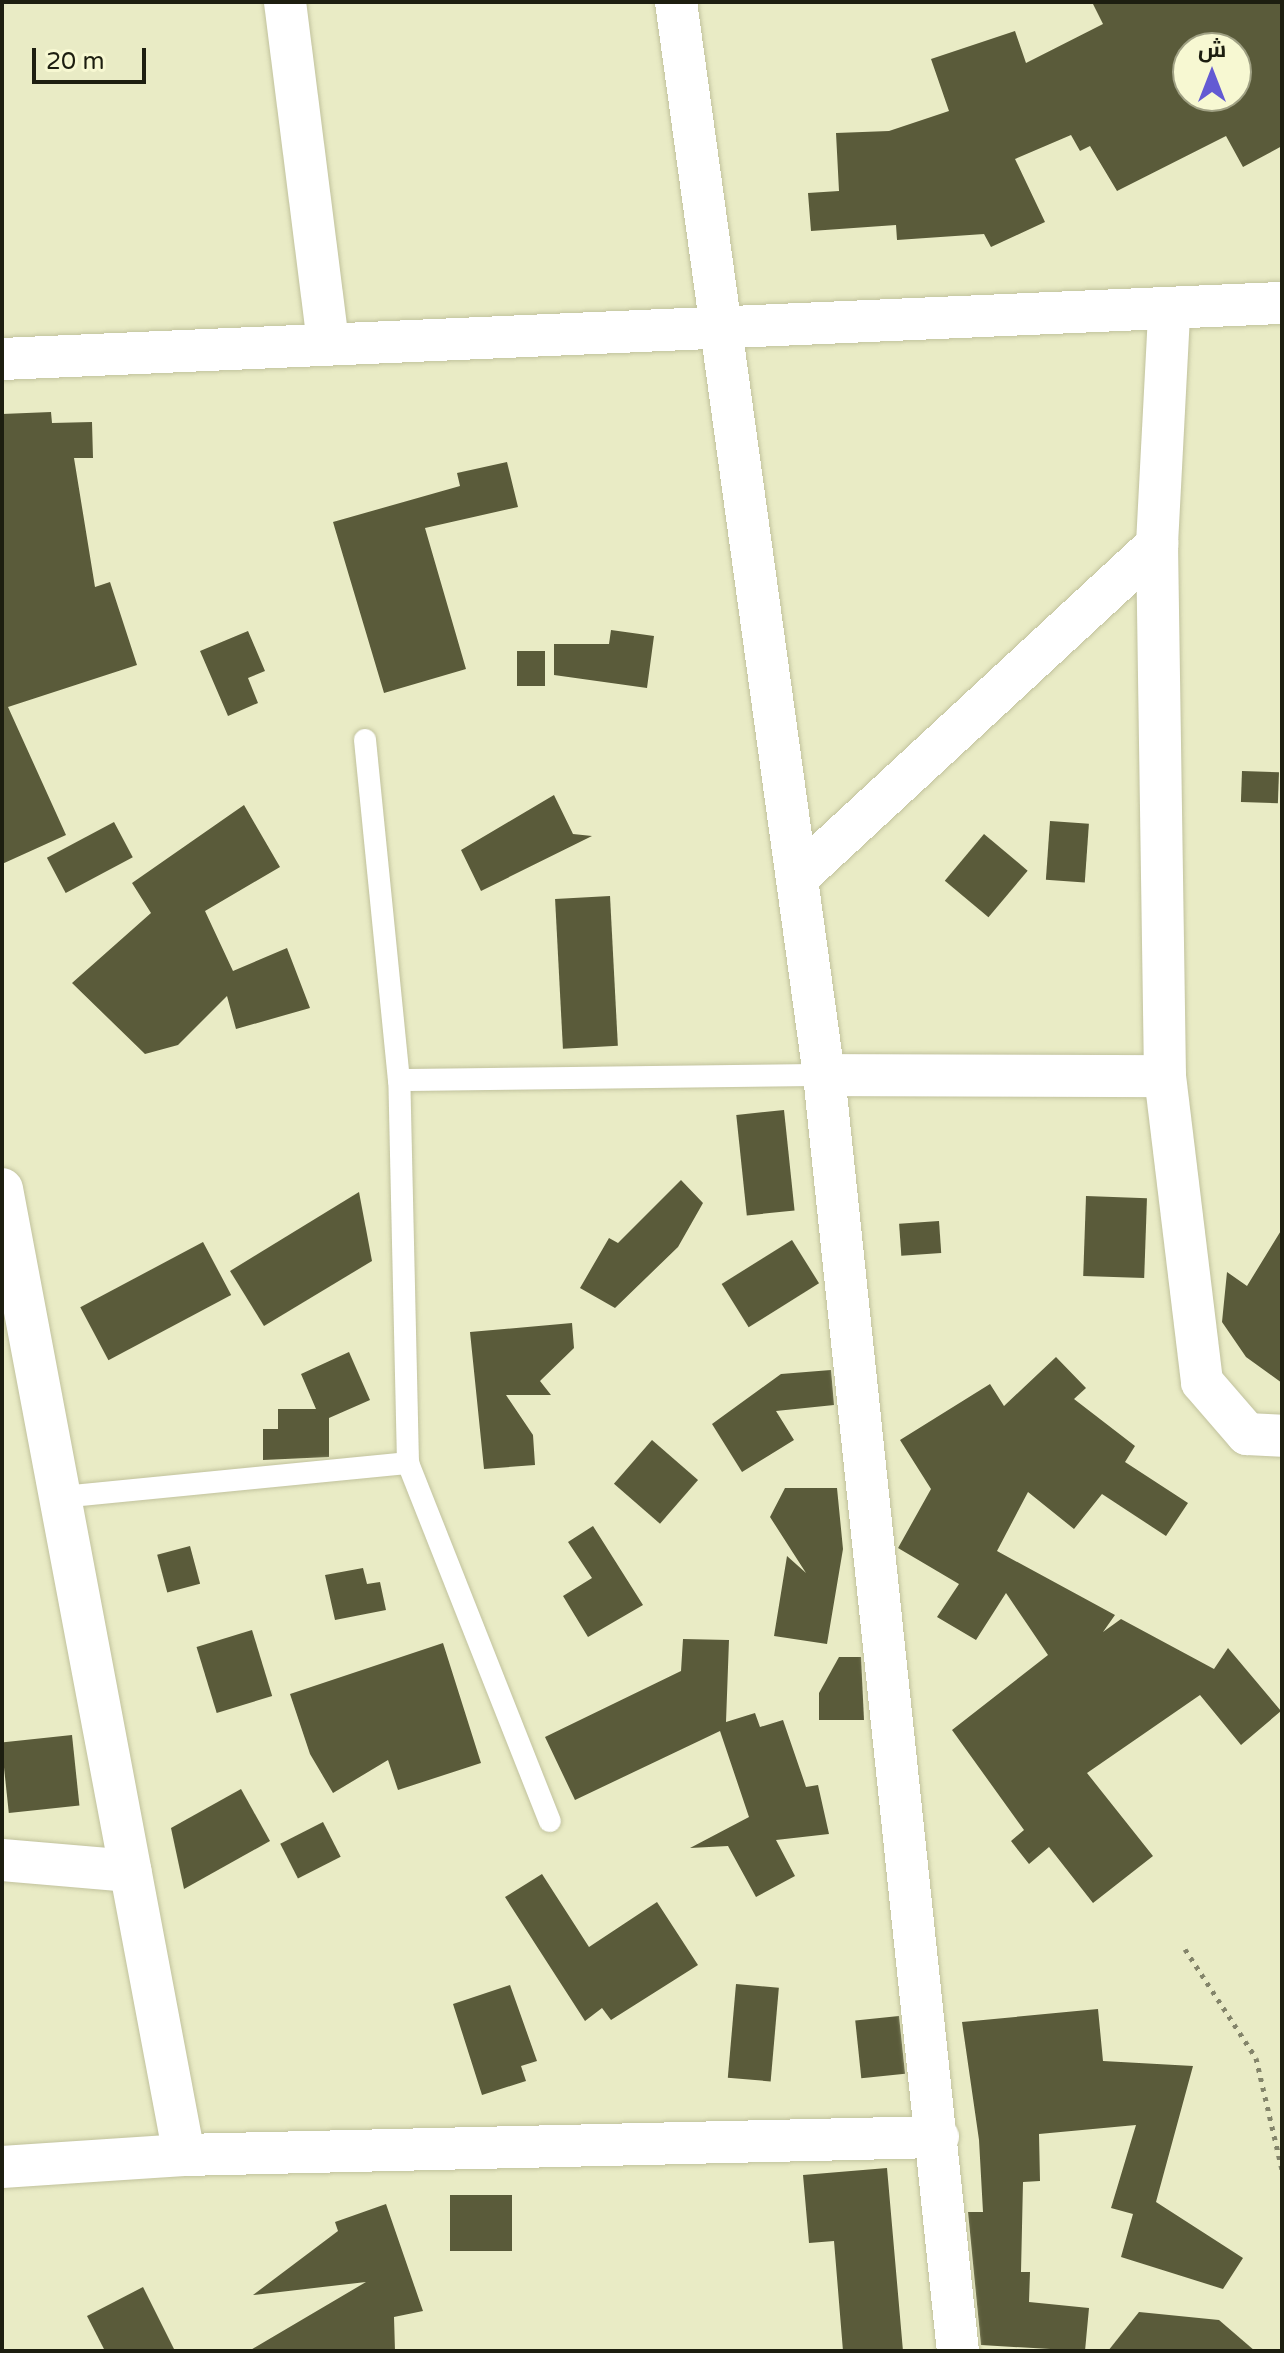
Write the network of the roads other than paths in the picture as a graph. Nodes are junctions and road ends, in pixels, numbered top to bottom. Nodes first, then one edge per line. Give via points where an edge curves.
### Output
1 (285, 2) edge
2 (676, 2) edge
3 (1282, 303) edge
4 (1169, 313) junction
5 (725, 322) junction
6 (328, 343) junction
7 (2, 359) edge
8 (1157, 544) junction
9 (365, 740) dead end
10 (798, 877) junction
11 (824, 1075) junction
12 (1165, 1076) junction
13 (399, 1080) junction
14 (2, 1189) edge
15 (1282, 1436) edge
16 (408, 1463) junction
17 (61, 1497) junction
18 (550, 1821) dead end
19 (2, 1860) edge
20 (131, 1871) junction
21 (938, 2137) junction
22 (184, 2155) junction
23 (2, 2167) edge
24 (958, 2351) edge

1 - 6 street
2 - 5 street
3 - 4 street
4 - 5 street
4 - 8 street
5 - 6 street
5 - 10 street
6 - 7 street
8 - 10 street
8 - 12 street
9 - 13 lane
10 - 11 street
11 - 12 street
11 - 13 lane
11 - 21 street
12 - 15 street via 1202,1382 1247,1434
13 - 16 lane
14 - 17 street
16 - 17 lane
16 - 18 lane
17 - 20 street
19 - 20 street
20 - 22 street
21 - 22 street
21 - 24 street
22 - 23 street

